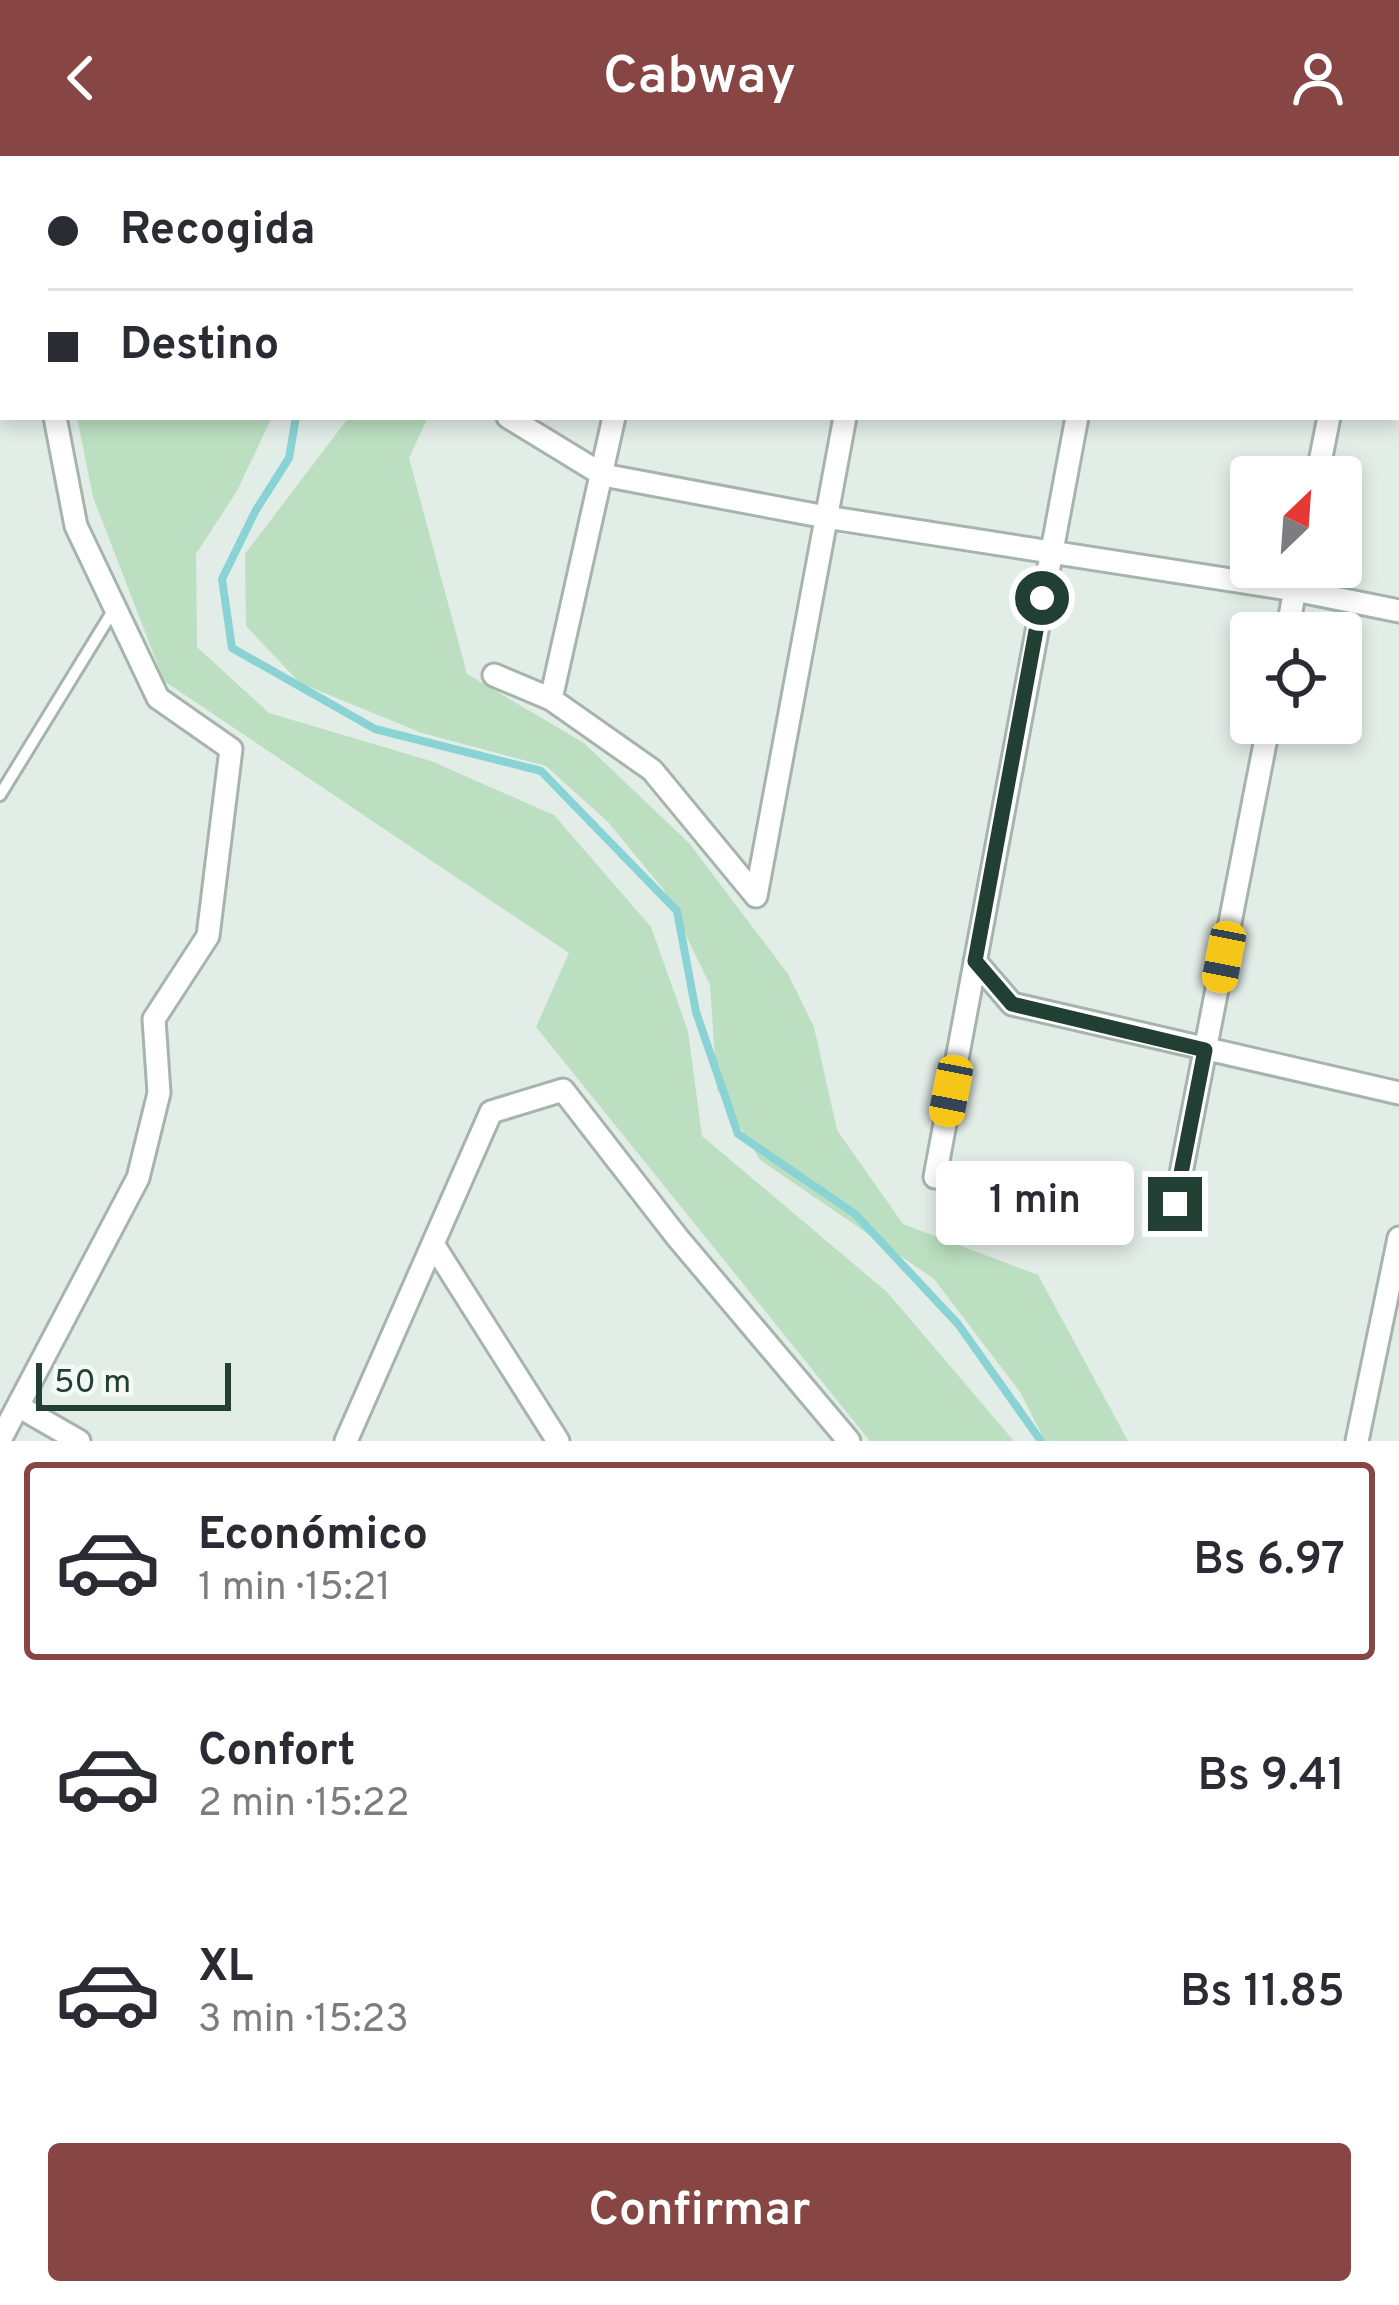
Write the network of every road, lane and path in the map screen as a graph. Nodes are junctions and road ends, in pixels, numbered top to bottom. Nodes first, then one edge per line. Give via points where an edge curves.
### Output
1 (56, 420) edge
2 (513, 420) edge
3 (613, 420) edge
4 (844, 420) edge
5 (1076, 420) edge
6 (1328, 420) edge
7 (1321, 456) edge
8 (603, 475) junction
9 (826, 517) junction
10 (1051, 552) junction
11 (1295, 590) junction
12 (115, 608) junction
13 (1399, 611) edge
14 (1291, 612) edge
15 (494, 675) dead end
16 (551, 699) junction
17 (1265, 744) edge
18 (0, 795) edge
19 (975, 961) junction
20 (1205, 1050) junction
21 (1399, 1093) edge
22 (935, 1177) dead end
23 (1175, 1204) dead end
24 (1399, 1238) edge
25 (434, 1244) junction
26 (18, 1406) junction
27 (0, 1440) edge
28 (80, 1441) edge
29 (346, 1441) edge
30 (559, 1441) edge
31 (849, 1441) edge
32 (1358, 1441) edge

1 - 12 street via 76,526
2 - 8 street
3 - 8 street
4 - 9 street
5 - 10 street
6 - 7 street
8 - 9 street
8 - 16 street
9 - 10 street
9 - 16 street via 756,896 652,770
10 - 11 street
10 - 19 street
11 - 13 street
11 - 14 street
12 - 18 lane
12 - 26 street via 158,698 231,749 208,936 154,1019 159,1094 138,1178
15 - 16 street
17 - 20 street
19 - 20 street via 1012,1004
19 - 22 street
20 - 21 street
20 - 23 street
24 - 32 street
25 - 29 street
25 - 30 street
25 - 31 street via 491,1112 563,1090
26 - 27 street
26 - 28 street

